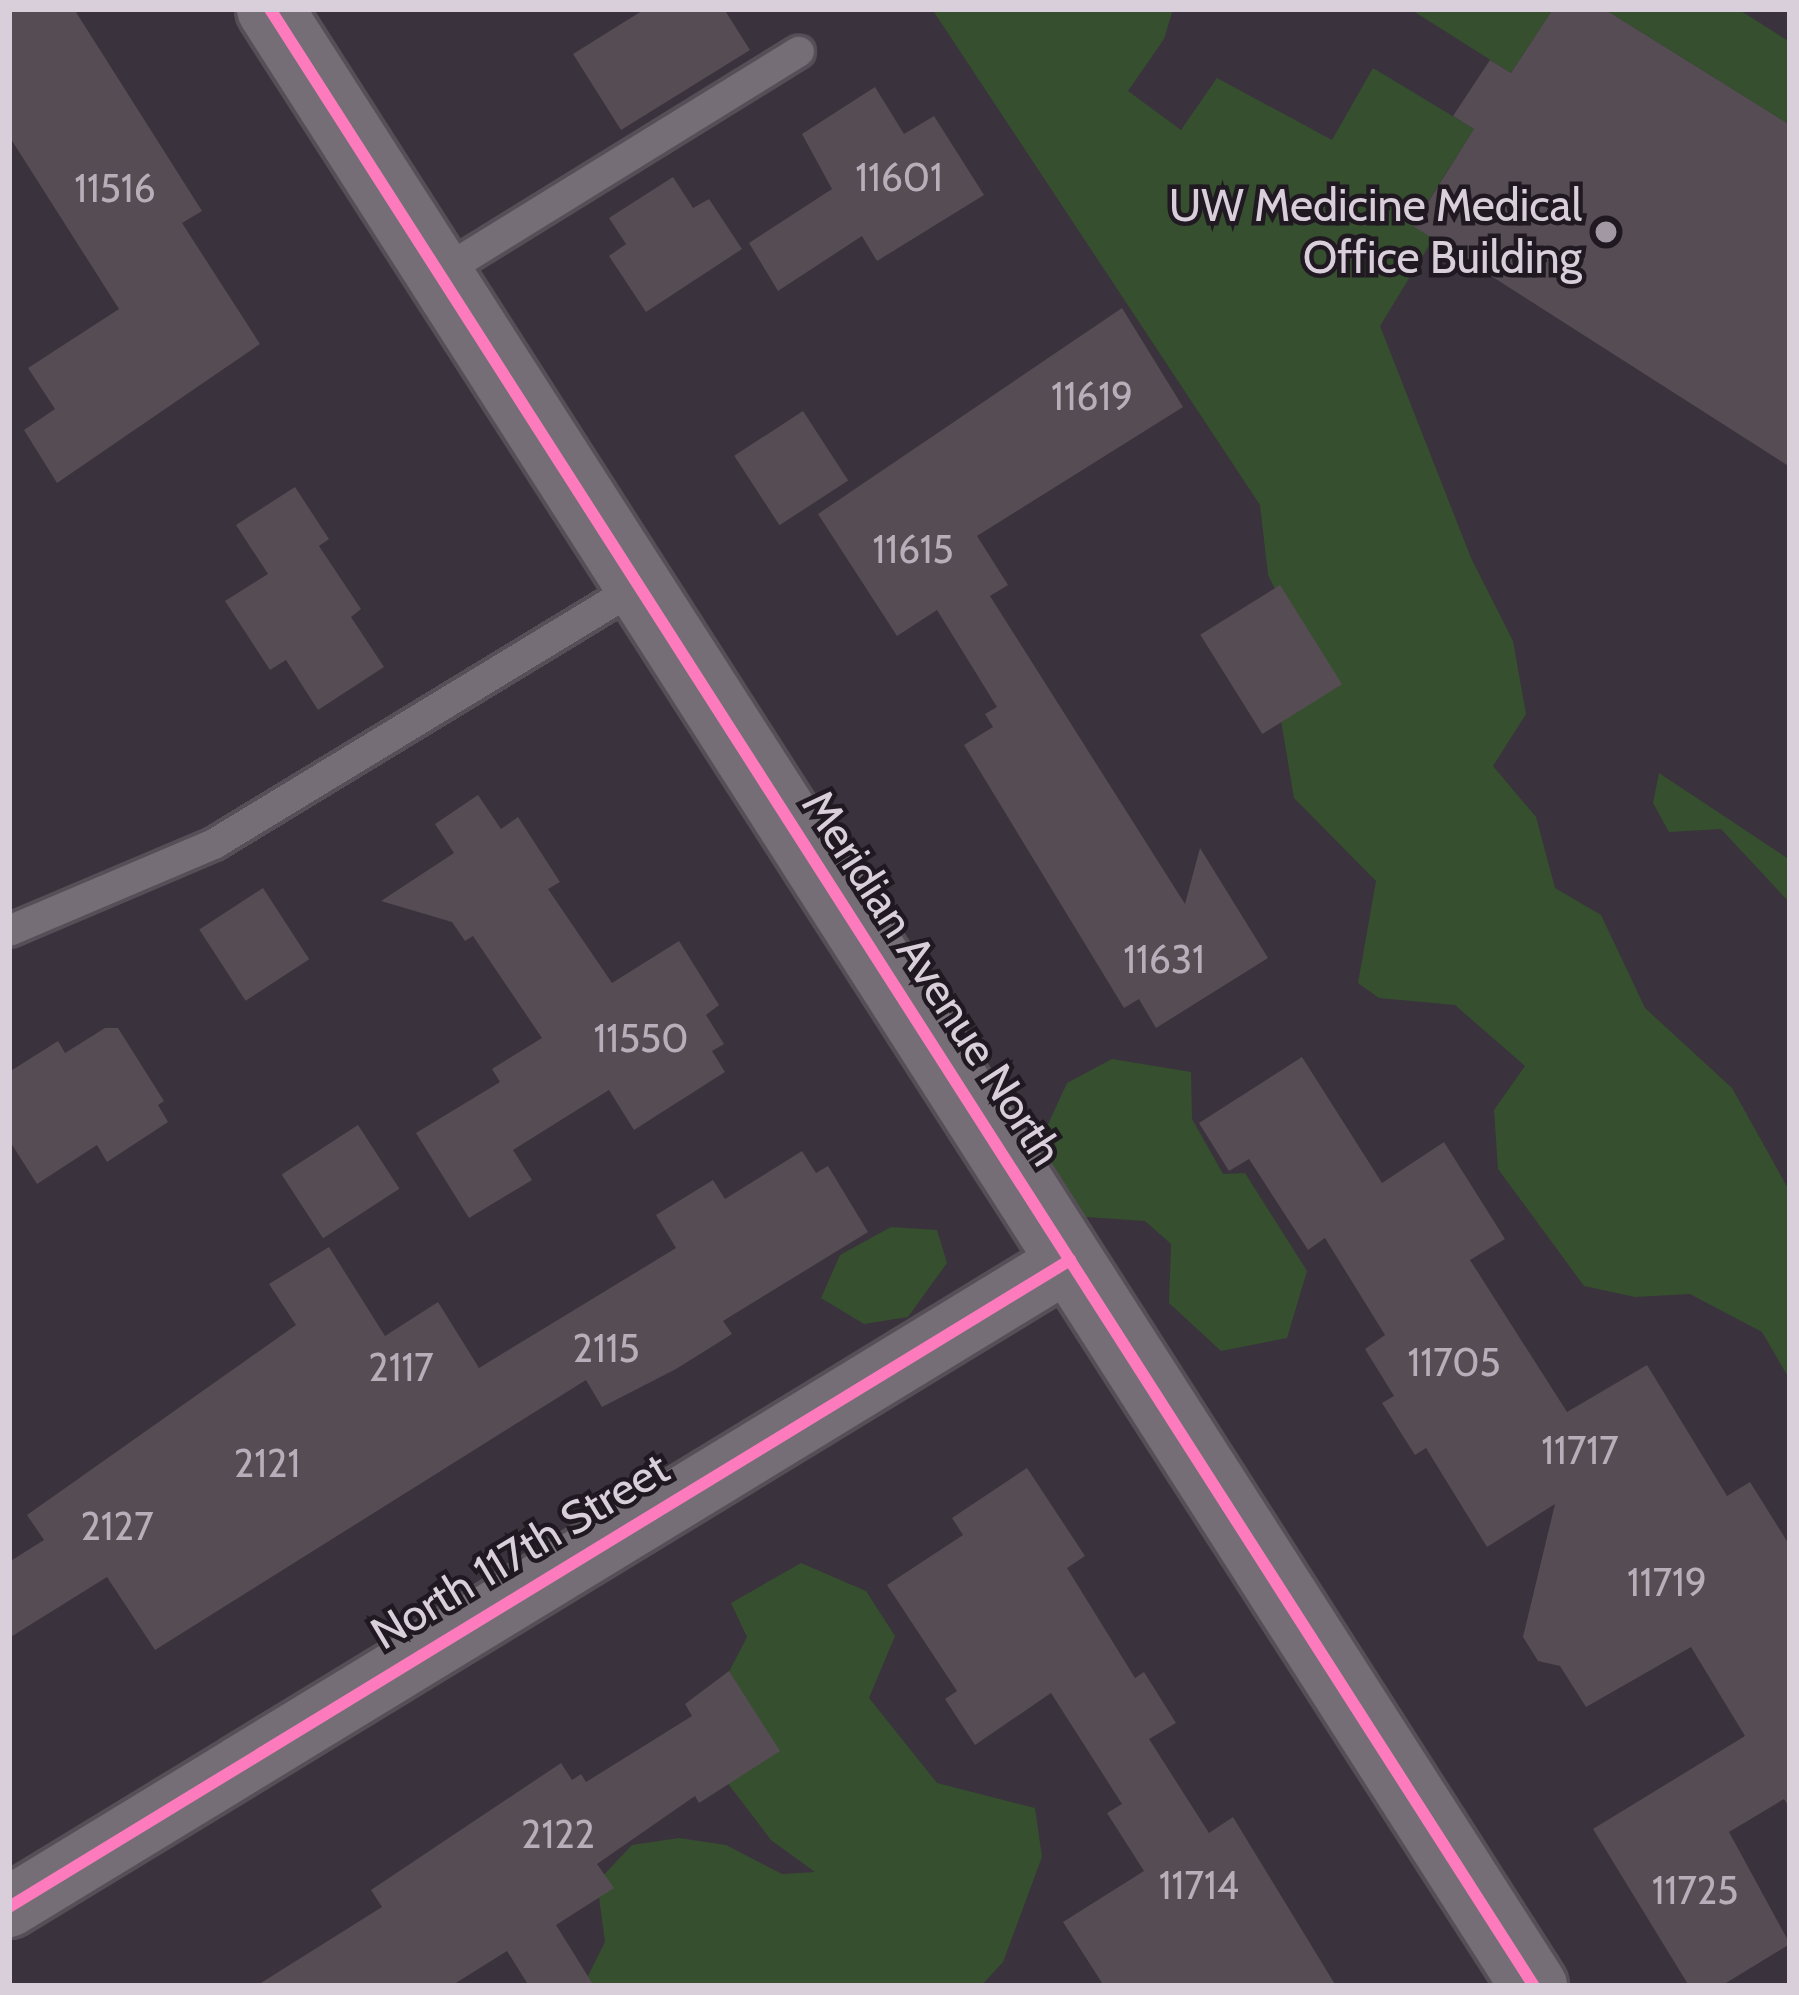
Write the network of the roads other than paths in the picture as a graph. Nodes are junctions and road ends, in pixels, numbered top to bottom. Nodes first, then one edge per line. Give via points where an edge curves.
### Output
1 (270, 9) edge
2 (800, 52) dead end
3 (439, 274) junction
4 (638, 586) junction
5 (9, 931) edge
6 (1070, 1260) junction
7 (9, 1907) edge
8 (1534, 1986) edge

1 - 3 street, Meridian Avenue North
2 - 3 lane
3 - 4 street, Meridian Avenue North
4 - 5 lane via 214,844
4 - 6 street, Meridian Avenue North
6 - 7 street, North 117th Street
6 - 8 street, Meridian Avenue North

